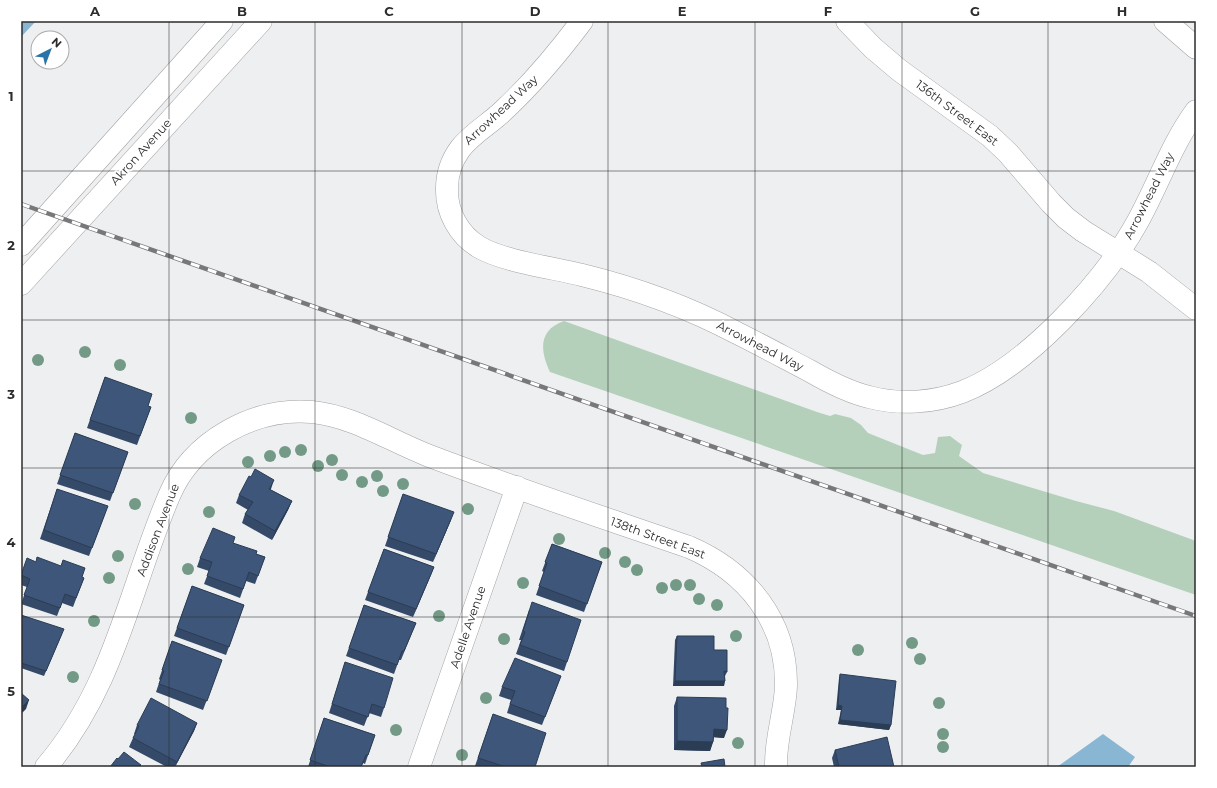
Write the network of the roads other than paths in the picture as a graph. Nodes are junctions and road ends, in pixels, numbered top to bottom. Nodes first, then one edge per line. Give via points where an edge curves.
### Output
1 (222, 21) edge
2 (261, 21) edge
3 (582, 21) edge
4 (847, 21) edge
5 (1165, 21) edge
6 (1196, 48) edge
7 (1196, 111) edge
8 (21, 245) edge
9 (1119, 252) junction
10 (21, 284) edge
11 (1196, 309) edge
12 (517, 487) junction
13 (46, 767) edge
14 (419, 767) edge
15 (776, 767) edge

1 - 8 street
2 - 10 street, Akron Avenue
3 - 9 street, Arrowhead Way via 518,97 469,139 455,156 450,167 447,189 454,221 468,239 486,251 660,299 732,330 851,392 888,401 906,402 932,400 962,392 1004,368 1058,323 1083,298
4 - 9 street, 136th Street East via 899,70 990,136 1066,218
5 - 6 street
7 - 9 street, Arrowhead Way via 1161,172 1138,223
9 - 11 street, 136th Street East via 1178,293
12 - 13 street, Addison Avenue via 425,454 329,414 273,414 220,435 192,460 171,491 103,679 78,724
12 - 14 street, Adelle Avenue
12 - 15 street, 138th Street East via 706,554 721,563 748,587 769,616 782,650 785,667 784,703 777,738

